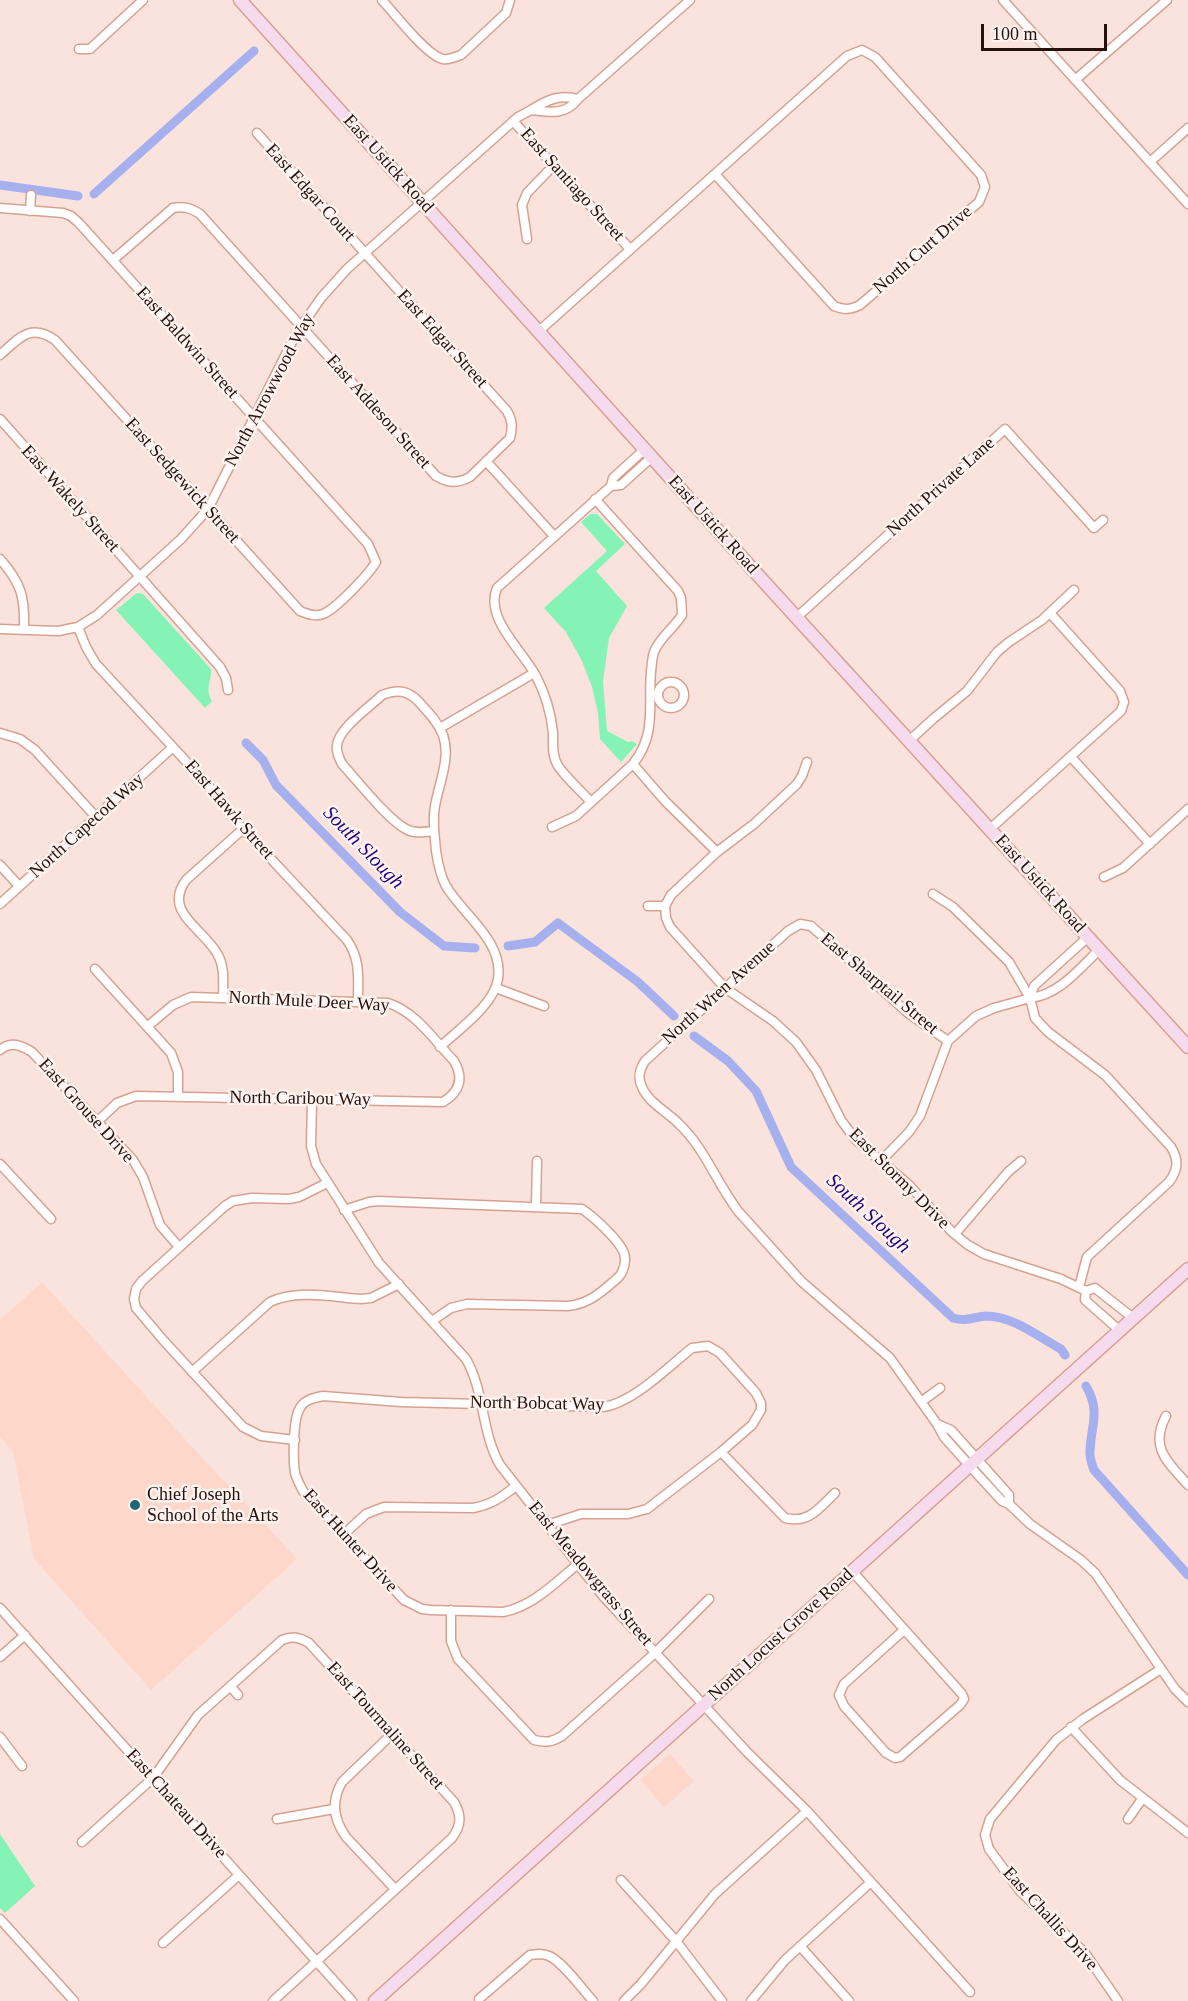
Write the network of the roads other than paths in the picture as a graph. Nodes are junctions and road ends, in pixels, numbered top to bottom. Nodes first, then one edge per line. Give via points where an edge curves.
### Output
1 (143, 0) edge
2 (240, 0) edge
3 (382, 0) edge
4 (510, 0) edge
5 (690, 0) edge
6 (1003, 0) edge
7 (1167, 0) edge
8 (79, 49) dead end
9 (1075, 80) junction
10 (578, 99) junction
11 (531, 110) junction
12 (513, 121) junction
13 (1188, 128) edge
14 (256, 133) dead end
15 (1150, 162) junction
16 (554, 165) junction
17 (715, 174) junction
18 (31, 195) dead end
19 (422, 202) junction
20 (1188, 204) edge
21 (0, 208) edge
22 (30, 211) junction
23 (527, 239) dead end
24 (630, 249) junction
25 (364, 253) junction
26 (113, 260) junction
27 (301, 326) junction
28 (538, 331) junction
29 (0, 355) edge
30 (253, 416) junction
31 (0, 420) edge
32 (648, 453) junction
33 (486, 461) junction
34 (595, 499) junction
35 (208, 509) junction
36 (1103, 520) dead end
37 (554, 536) junction
38 (0, 559) edge
39 (140, 578) junction
40 (1074, 590) dead end
41 (1050, 613) junction
42 (322, 614) joint
43 (797, 617) junction
44 (78, 627) junction
45 (0, 629) edge
46 (24, 630) junction
47 (534, 673) junction
48 (228, 690) dead end
49 (440, 728) junction
50 (0, 733) edge
51 (910, 740) junction
52 (173, 747) junction
53 (1071, 757) junction
54 (807, 762) dead end
55 (633, 764) junction
56 (591, 802) junction
57 (1188, 809) edge
58 (96, 817) junction
59 (552, 826) dead end
60 (243, 829) junction
61 (990, 829) junction
62 (434, 831) junction
63 (1150, 844) junction
64 (717, 852) junction
65 (0, 865) edge
66 (1104, 877) dead end
67 (20, 886) junction
68 (933, 894) dead end
69 (0, 904) edge
70 (648, 906) dead end
71 (665, 906) junction
72 (811, 926) joint
73 (1088, 937) junction
74 (1100, 950) junction
75 (95, 969) dead end
76 (496, 988) junction
77 (725, 988) junction
78 (223, 997) junction
79 (1030, 998) junction
80 (358, 1001) junction
81 (544, 1006) dead end
82 (148, 1026) junction
83 (948, 1041) junction
84 (440, 1047) junction
85 (1188, 1047) edge
86 (0, 1050) edge
87 (178, 1096) junction
88 (312, 1100) junction
89 (97, 1122) junction
90 (537, 1161) dead end
91 (881, 1161) junction
92 (1021, 1161) dead end
93 (0, 1164) edge
94 (327, 1183) junction
95 (536, 1206) junction
96 (344, 1210) junction
97 (51, 1219) dead end
98 (955, 1234) junction
99 (179, 1247) junction
100 (1188, 1269) edge
101 (399, 1284) junction
102 (1082, 1289) junction
103 (1133, 1318) junction
104 (432, 1321) junction
105 (1119, 1330) junction
106 (192, 1372) junction
107 (939, 1388) dead end
108 (921, 1402) junction
109 (482, 1404) junction
110 (1166, 1416) dead end
111 (295, 1440) junction
112 (721, 1452) junction
113 (973, 1462) junction
114 (1188, 1485) edge
115 (516, 1486) junction
116 (835, 1493) dead end
117 (547, 1525) junction
118 (343, 1535) junction
119 (578, 1564) junction
120 (852, 1571) junction
121 (709, 1599) dead end
122 (0, 1608) edge
123 (451, 1610) junction
124 (904, 1630) junction
125 (25, 1635) junction
126 (655, 1653) junction
127 (0, 1657) edge
128 (1161, 1669) junction
129 (230, 1686) junction
130 (238, 1695) dead end
131 (1188, 1702) edge
132 (704, 1704) junction
133 (1071, 1727) junction
134 (391, 1735) junction
135 (0, 1737) edge
136 (22, 1766) dead end
137 (153, 1778) junction
138 (1142, 1799) junction
139 (334, 1809) junction
140 (807, 1811) junction
141 (1128, 1818) dead end
142 (277, 1819) dead end
143 (1188, 1833) edge
144 (82, 1842) dead end
145 (239, 1875) junction
146 (621, 1880) dead end
147 (871, 1882) junction
148 (395, 1889) junction
149 (0, 1920) edge
150 (676, 1941) junction
151 (163, 1943) dead end
152 (800, 1946) junction
153 (317, 1962) junction
154 (970, 1992) dead end
155 (479, 1999) dead end
156 (74, 2001) edge
157 (273, 2001) edge
158 (352, 2001) edge
159 (375, 2001) edge
160 (593, 2001) edge
161 (624, 2001) edge
162 (722, 2001) edge
163 (751, 2001) edge
164 (849, 2001) edge
165 (1118, 2001) edge

1 - 8 street via 90,49
2 - 19 main road, East Ustick Road
3 - 4 street via 430,53 442,59 461,55 506,13
5 - 10 street
6 - 9 street
7 - 9 street
9 - 15 street
10 - 11 street, North Arrowwood Way via 566,96 548,100
10 - 11 street via 571,108 552,112
11 - 12 street, North Arrowwood Way
12 - 16 street, East Santiago Street
12 - 19 street, North Arrowwood Way
13 - 15 street
14 - 25 street, East Edgar Court
15 - 20 street
16 - 23 street via 526,193 522,205
16 - 24 street, East Santiago Street
17 - 17 street, North Curt Drive via 848,56 862,50 874,57 981,175 985,188 979,202 860,305 849,310 834,306
17 - 24 street, North Curt Drive
18 - 22 street
19 - 25 street, North Arrowwood Way
19 - 28 main road, East Ustick Road
21 - 22 street, East Baldwin Street
22 - 26 street, East Baldwin Street via 71,216
24 - 28 street, North Curt Drive
25 - 27 street, North Arrowwood Way via 333,283
25 - 33 street, East Edgar Street via 507,411 513,429 506,443
26 - 27 street, East Addeson Street via 173,208 192,208
26 - 30 street, East Baldwin Street
27 - 30 street, North Arrowwood Way
27 - 33 street, East Addeson Street via 436,476 453,483 462,481
28 - 32 main road, East Ustick Road
29 - 35 street, East Sedgewick Street via 20,337 36,331 47,334
30 - 35 street, North Arrowwood Way
30 - 42 street, East Baldwin Street via 368,544 376,562 371,572
31 - 39 street, East Wakely Street
32 - 34 street via 613,478 612,486
32 - 43 main road, East Ustick Road
33 - 37 street
34 - 37 street
34 - 55 street via 678,591 682,604 682,615 654,651 651,718 646,744
35 - 39 street, North Arrowwood Way
35 - 42 street, East Sedgewick Street via 300,611 312,616
36 - 43 street, North Private Lane via 1094,528 1005,429
37 - 47 street via 494,595 509,639
38 - 46 street via 23,593
39 - 44 street, North Arrowwood Way
39 - 48 street, East Wakely Street via 220,667
40 - 41 street
41 - 51 street via 997,652 967,691
41 - 53 street via 1120,692 1124,702 1121,711
43 - 51 main road, East Ustick Road
44 - 46 street, North Arrowwood Way
44 - 52 street, East Hawk Street via 96,664
45 - 46 street, North Arrowwood Way
47 - 49 street
47 - 56 street via 549,710 557,765
49 - 62 street via 446,756 434,808
49 - 62 street via 414,698 400,691 382,695 343,730 337,746 342,764 394,821 416,832
50 - 58 street via 20,739 35,750
51 - 61 main road, East Ustick Road
52 - 58 street, North Capecod Way
52 - 60 street, East Hawk Street
53 - 61 street
53 - 63 street
54 - 64 street via 797,784
55 - 56 street
55 - 64 street
56 - 59 street via 576,816
57 - 63 street
58 - 67 street, North Capecod Way
60 - 78 street via 186,880 178,898 185,916 221,961
60 - 80 street, East Hawk Street via 353,948 358,967
61 - 73 main road, East Ustick Road
62 - 76 street via 439,868 446,886 494,949 499,969
63 - 66 street via 1123,868
64 - 71 street via 671,895
65 - 67 street
67 - 69 street, North Capecod Way
68 - 79 street via 953,907 1009,962
70 - 71 street
71 - 77 street, East Stormy Drive via 670,927
72 - 77 street, North Wren Avenue via 800,924 788,930
72 - 83 street, East Sharptail Street via 908,1013
73 - 74 main road, East Ustick Road
73 - 79 street via 1034,986
74 - 79 street via 1060,986 1042,997
74 - 85 main road, East Ustick Road
75 - 82 street
76 - 81 street
76 - 84 street via 485,1005
77 - 91 street, East Stormy Drive via 796,1042 816,1070 846,1129
77 - 108 street, North Wren Avenue via 645,1061 639,1077 642,1088 698,1144 738,1211 801,1281 890,1358
78 - 80 street, North Mule Deer Way
78 - 82 street, North Mule Deer Way via 181,1000
79 - 83 street via 976,1016
79 - 102 street via 1035,1018 1048,1032 1112,1082 1176,1155 1177,1165 1169,1182 1087,1257
80 - 84 street, North Mule Deer Way via 397,1006 413,1017
82 - 87 street via 176,1062
83 - 91 street via 920,1116
84 - 88 street, North Caribou Way via 459,1070 460,1080 452,1097 443,1102
86 - 89 street, East Grouse Drive via 19,1045 32,1052
87 - 88 street, North Caribou Way
87 - 89 street, North Caribou Way via 126,1099
88 - 94 street, East Meadowgrass Street via 313,1155
89 - 99 street, East Grouse Drive via 138,1168 160,1225
90 - 95 street
91 - 98 street, East Stormy Drive
92 - 98 street
93 - 97 street
94 - 96 street, East Meadowgrass Street
94 - 99 street via 289,1199 233,1202
95 - 96 street via 369,1202
95 - 104 street via 582,1209 590,1214 624,1253 621,1275 580,1305 467,1304 451,1308
96 - 101 street, East Meadowgrass Street via 373,1255
98 - 102 street, East Stormy Drive via 984,1254 1061,1278
99 - 106 street via 142,1281 134,1299 136,1308
100 - 103 main road, North Locust Grove Road
101 - 104 street, East Meadowgrass Street
101 - 106 street via 371,1298 279,1298
102 - 103 street, East Stormy Drive via 1095,1288
102 - 105 street via 1085,1300
103 - 105 main road, North Locust Grove Road
104 - 109 street, East Meadowgrass Street via 466,1359
105 - 113 main road, North Locust Grove Road
106 - 111 street via 243,1427 270,1438
107 - 108 street
108 - 113 street via 937,1424 951,1430
109 - 111 street, North Bobcat Way via 323,1396 304,1402 298,1410
109 - 112 street, North Bobcat Way via 612,1406 630,1397 692,1348 704,1345 720,1353 756,1393 762,1407 753,1425
109 - 115 street, East Meadowgrass Street via 495,1456
110 - 114 street via 1159,1436 1163,1457
111 - 118 street, East Hunter Drive via 298,1482
112 - 116 street via 784,1518 804,1519
112 - 117 street via 647,1509 628,1514 581,1514
113 - 120 main road, North Locust Grove Road
113 - 128 street via 1009,1495 1009,1504 1030,1524 1095,1573
115 - 117 street, East Meadowgrass Street
115 - 118 street via 483,1507 384,1507 366,1514
117 - 119 street, East Meadowgrass Street
118 - 123 street, East Hunter Drive via 404,1600 422,1609
119 - 123 street, East Hunter Drive via 531,1602 513,1610
119 - 126 street, East Meadowgrass Street
120 - 124 street
120 - 132 main road, North Locust Grove Road
121 - 126 street
122 - 125 street, East Chateau Drive
123 - 126 street via 451,1641 458,1659 534,1740 544,1743 562,1736
124 - 124 street via 843,1685 839,1695 886,1754 895,1758 964,1699
125 - 127 street
125 - 137 street, East Chateau Drive
126 - 132 street, East Meadowgrass Street
128 - 131 street
128 - 133 street
129 - 130 street
129 - 134 street, East Tourmaline Street via 282,1640 301,1638
129 - 137 street via 192,1722
132 - 140 street, East Meadowgrass Street
132 - 159 main road, North Locust Grove Road
133 - 138 street
133 - 165 street, East Challis Drive via 990,1819 985,1835 989,1849 1020,1891 1084,1953
134 - 139 street via 342,1782
134 - 148 street, East Tourmaline Street via 454,1802 460,1821 452,1838
135 - 136 street
137 - 144 street
137 - 145 street, East Chateau Drive
138 - 141 street
138 - 143 street
139 - 142 street
139 - 148 street via 346,1837
140 - 147 street, East Meadowgrass Street
140 - 150 street via 715,1894
145 - 151 street
145 - 153 street, East Chateau Drive
146 - 150 street
147 - 152 street
147 - 154 street, East Meadowgrass Street
148 - 153 street
149 - 156 street
150 - 161 street
150 - 162 street
152 - 163 street
152 - 164 street
153 - 157 street
153 - 158 street, East Chateau Drive
155 - 160 street via 530,1955 540,1954 558,1962

